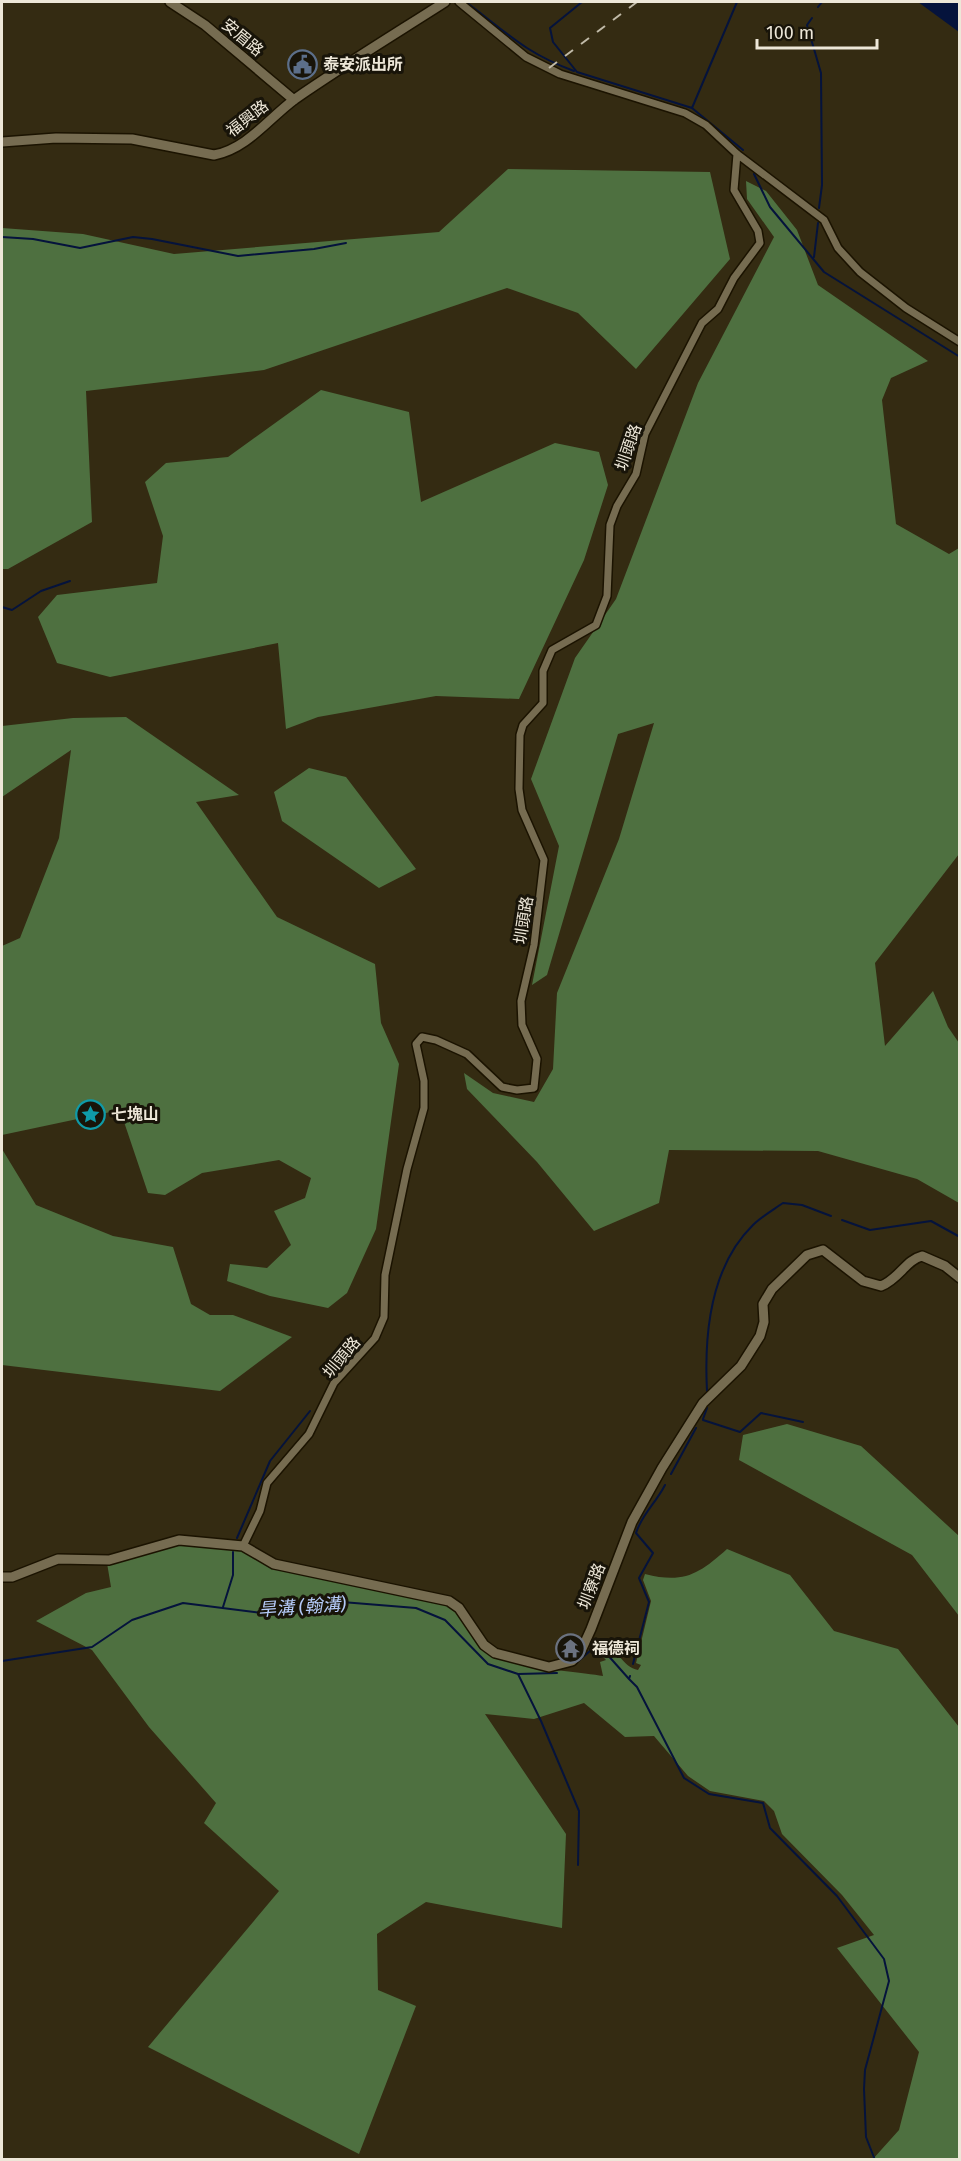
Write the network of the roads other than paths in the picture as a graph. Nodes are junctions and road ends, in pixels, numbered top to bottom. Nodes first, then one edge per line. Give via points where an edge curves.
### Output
1 (170, 2) edge
2 (445, 2) edge
3 (459, 2) edge
4 (294, 100) junction
5 (2, 142) edge
6 (737, 154) junction
7 (960, 342) edge
8 (960, 1278) edge
9 (243, 1546) junction
10 (2, 1576) edge

1 - 4 street, 安眉路 via 205,25
2 - 4 street, 福興路
3 - 6 street via 526,57 560,74 685,113 706,125
4 - 5 street, 福興路 via 241,144 214,155 132,139
6 - 7 street via 824,220 838,248 860,272 906,308
6 - 9 street, 圳頭路 via 734,190 758,231 760,243 734,278 718,309 702,322 645,434 636,474 610,525 607,596 596,625 552,650 543,671 543,703 523,724 520,735 522,810 544,860 534,945 520,1001 522,1025 537,1059 534,1088 502,1087 467,1054 436,1040 422,1037 416,1044 424,1081 424,1108 387,1264 384,1317 375,1338 334,1383 309,1434 267,1484 260,1511
8 - 9 street, 圳寮路 via 922,1256 881,1286 863,1281 823,1250 807,1255 772,1289 763,1304 760,1336 741,1366 704,1403 632,1522 591,1629 572,1661 549,1667 495,1653 449,1601 274,1564
9 - 10 street, 圳寮路 via 179,1540 109,1560 58,1558 12,1577

